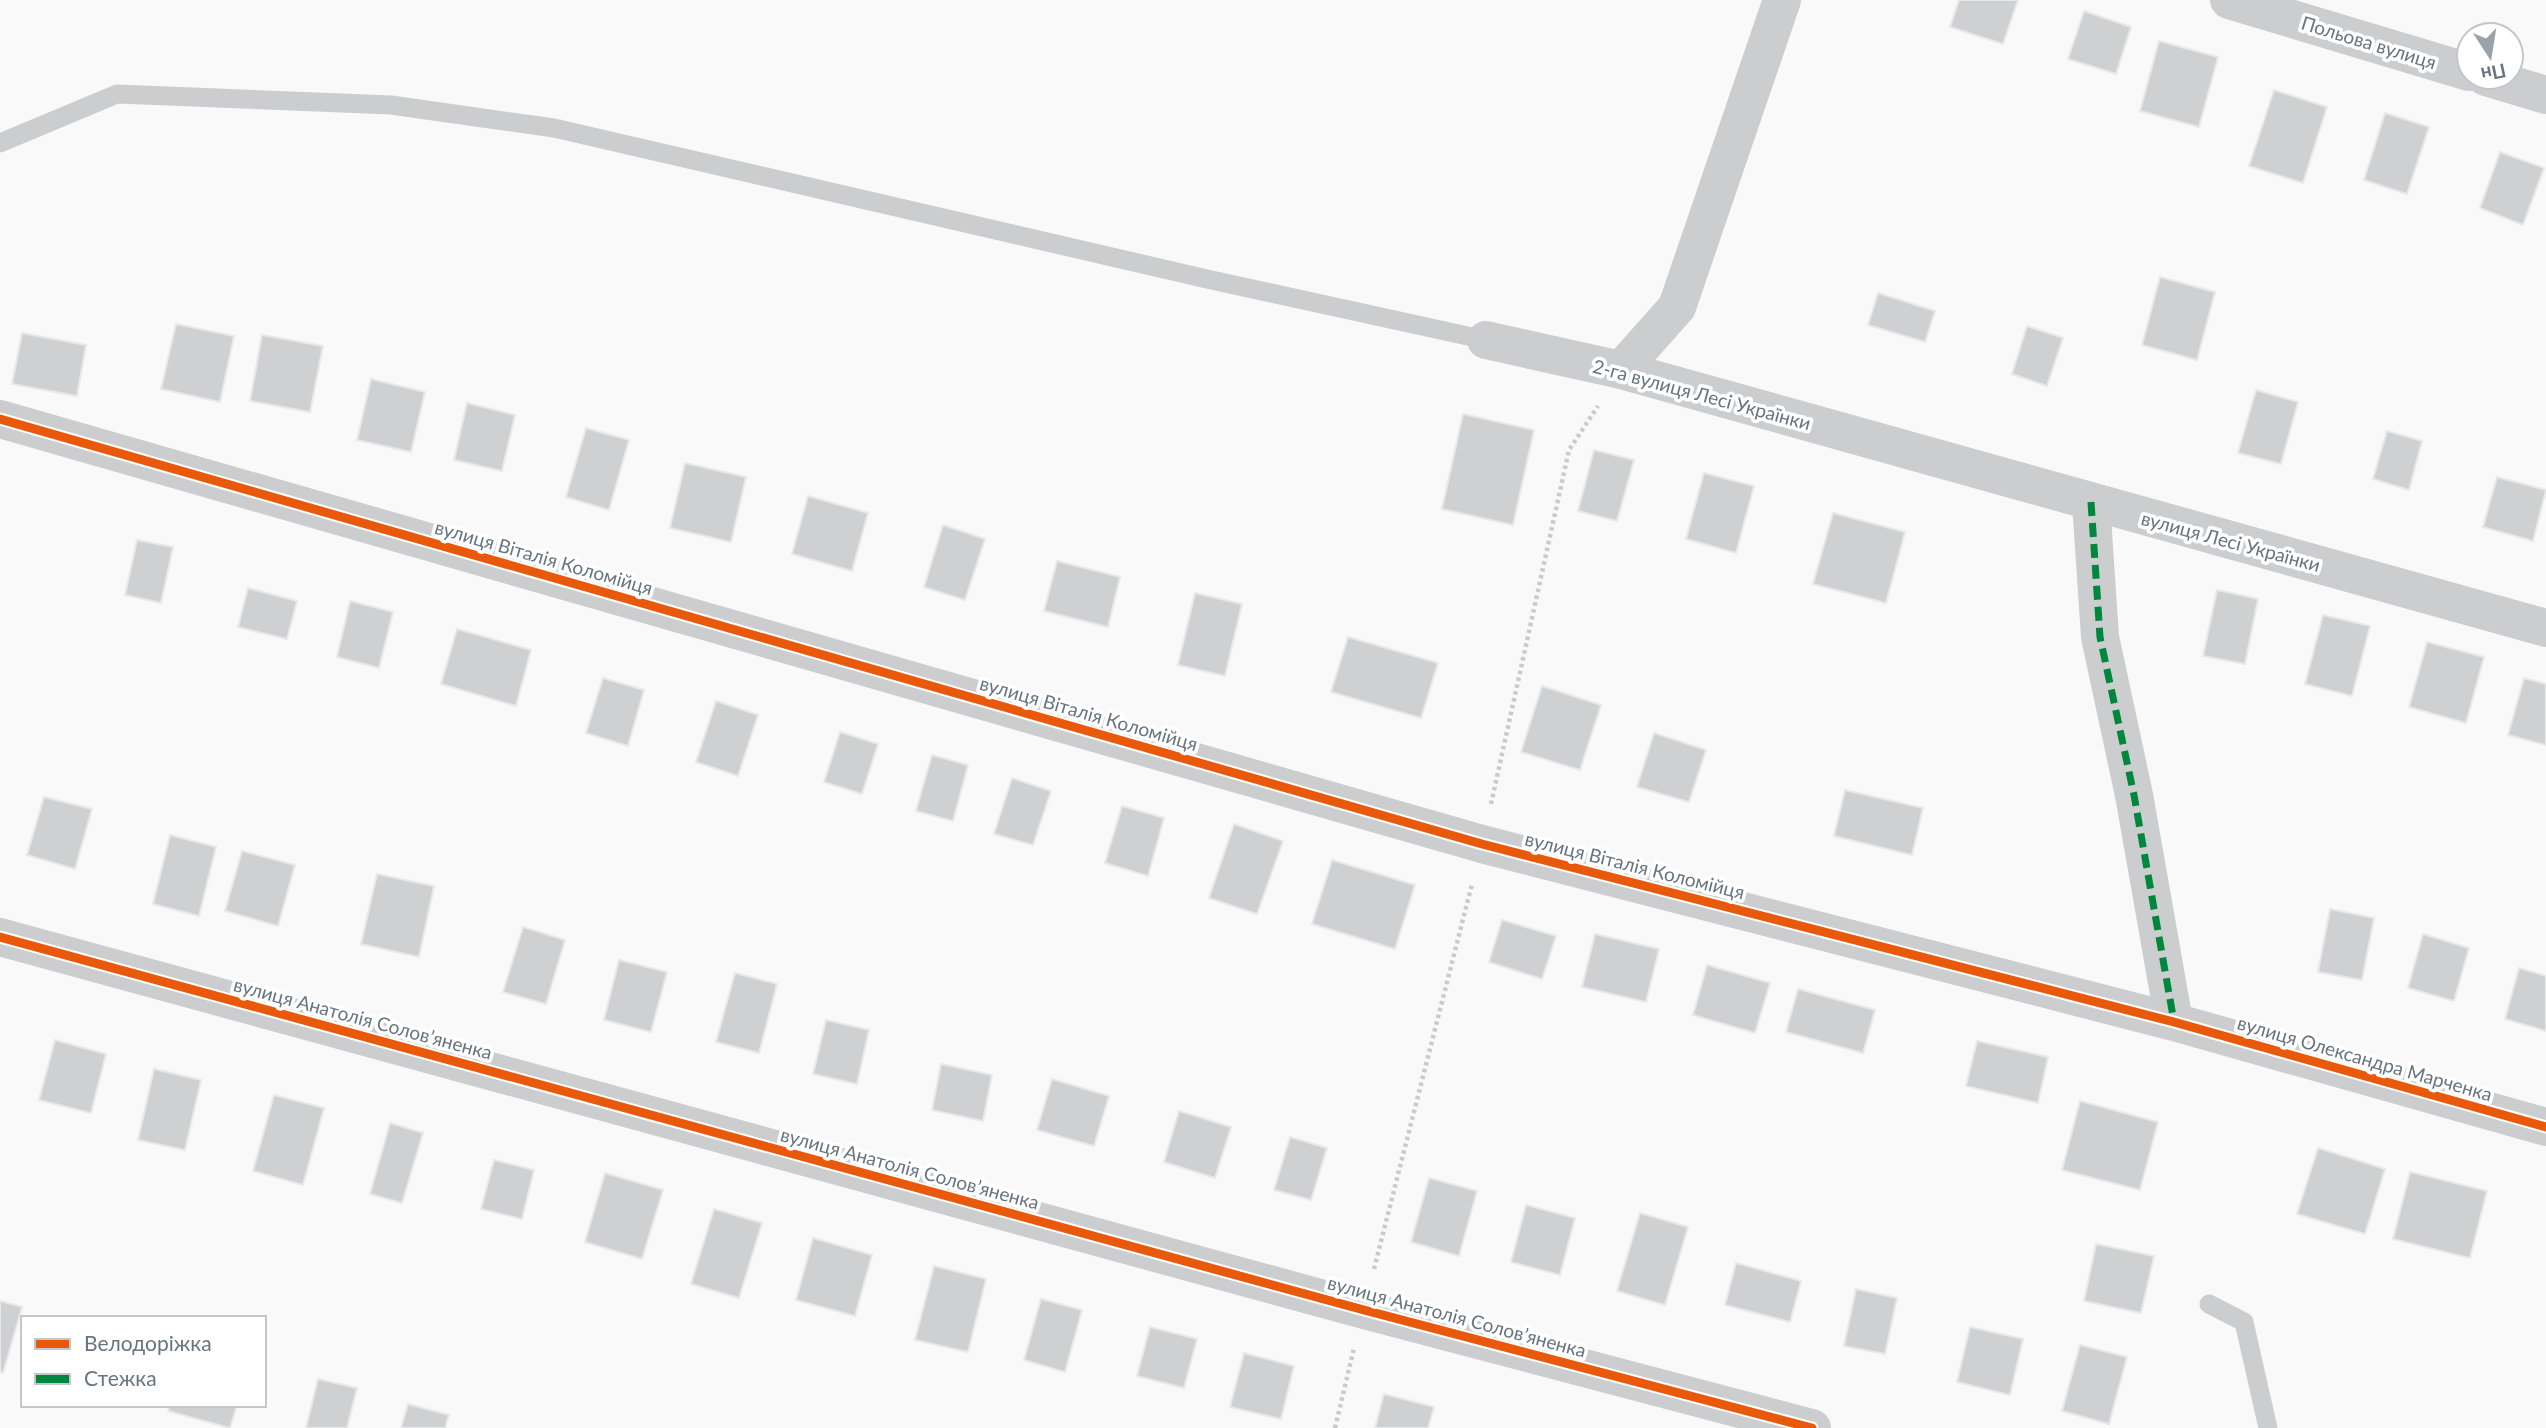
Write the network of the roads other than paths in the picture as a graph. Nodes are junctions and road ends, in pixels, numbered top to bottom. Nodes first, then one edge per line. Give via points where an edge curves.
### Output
1 (1782, 0) edge
2 (2229, 0) edge
3 (2455, 68) edge
4 (2525, 89) edge
5 (2546, 95) edge
6 (0, 143) edge
7 (1486, 340) joint
8 (1621, 370) junction
9 (0, 419) edge
10 (1917, 453) joint
11 (2091, 502) junction
12 (2546, 628) edge
13 (0, 937) edge
14 (2174, 1022) junction
15 (2546, 1127) edge
16 (2209, 1304) dead end
17 (1812, 1428) edge
18 (2268, 1428) edge

1 - 8 street via 1677,307
2 - 3 street, Польова вулиця
4 - 5 street
6 - 7 lane via 117,94 391,105 554,128
7 - 8 street, 2-га вулиця Лесі Українки
8 - 10 street, 2-га вулиця Лесі Українки
9 - 14 street, вулиця Віталія Коломійця via 1482,844
10 - 11 street, вулиця Лесі Українки
11 - 12 street, вулиця Лесі Українки
11 - 14 street via 2100,637
13 - 17 street, вулиця Анатолія Соловʼяненка
14 - 15 street, вулиця Олександра Марченка
16 - 18 lane via 2244,1322

